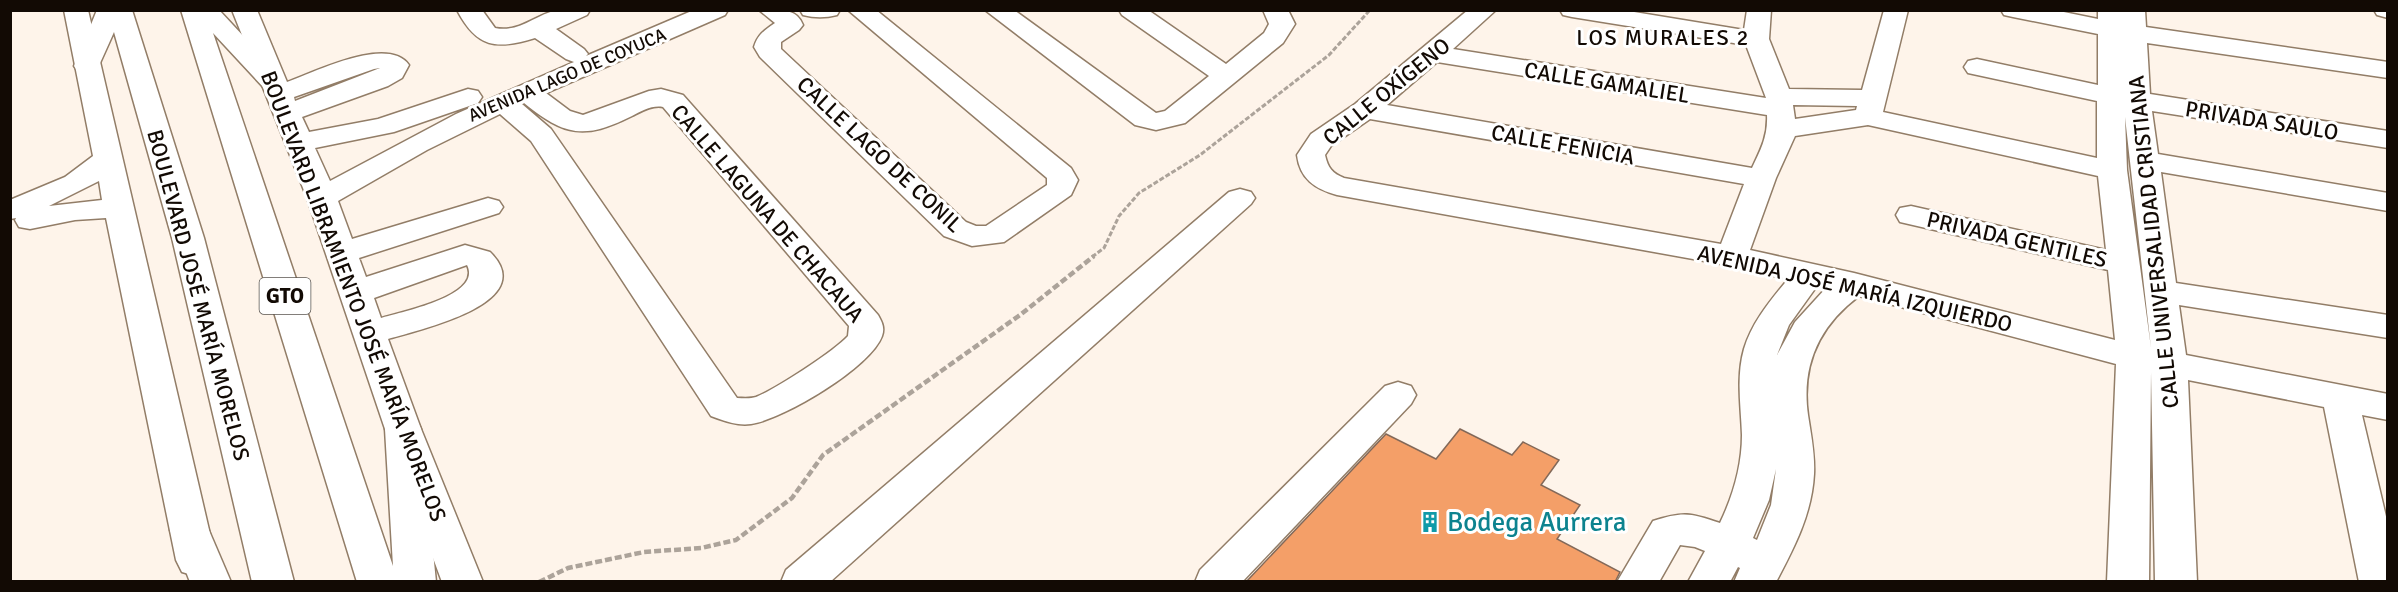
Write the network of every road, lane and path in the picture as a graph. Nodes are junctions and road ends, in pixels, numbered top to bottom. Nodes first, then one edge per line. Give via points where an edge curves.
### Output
1 (76, 10) edge
2 (110, 10) edge
3 (120, 10) edge
4 (193, 10) edge
5 (205, 10) edge
6 (244, 10) edge
7 (469, 10) edge
8 (678, 10) edge
9 (716, 10) edge
10 (771, 10) edge
11 (812, 10) edge
12 (828, 10) edge
13 (860, 10) edge
14 (997, 10) edge
15 (1131, 10) edge
16 (1275, 10) edge
17 (1370, 10) edge
18 (1484, 10) edge
19 (1572, 10) edge
20 (1759, 10) edge
21 (1896, 10) edge
22 (2013, 10) edge
23 (570, 14) edge
24 (2122, 21) edge
25 (527, 31) junction
26 (1756, 39) junction
27 (586, 49) junction
28 (1434, 54) junction
29 (87, 66) junction
30 (1977, 67) dead end
31 (2388, 70) edge
32 (1226, 76) junction
33 (516, 98) junction
34 (2124, 98) junction
35 (1871, 107) junction
36 (284, 108) junction
37 (1365, 110) junction
38 (1781, 112) junction
39 (441, 118) junction
40 (570, 122) junction
41 (541, 135) junction
42 (2388, 140) edge
43 (109, 158) junction
44 (2144, 160) junction
45 (2112, 170) junction
46 (1761, 178) junction
47 (1320, 180) joint
48 (322, 198) junction
49 (1240, 198) dead end
50 (2388, 202) edge
51 (488, 207) dead end
52 (10, 210) edge
53 (121, 210) junction
54 (1911, 215) dead end
55 (10, 225) edge
56 (340, 253) junction
57 (1732, 256) junction
58 (2124, 264) junction
59 (1810, 273) junction
60 (1854, 284) junction
61 (2161, 291) junction
62 (354, 293) junction
63 (2388, 327) edge
64 (368, 333) junction
65 (2134, 357) junction
66 (2170, 364) junction
67 (1398, 395) dead end
68 (2340, 399) junction
69 (2388, 407) edge
70 (402, 429) junction
71 (190, 530) junction
72 (1730, 547) junction
73 (1760, 572) edge
74 (200, 582) edge
75 (211, 582) edge
76 (273, 582) edge
77 (378, 582) edge
78 (415, 582) edge
79 (463, 582) edge
80 (539, 582) edge
81 (801, 582) edge
82 (1215, 582) edge
83 (1637, 582) edge
84 (1708, 582) edge
85 (2128, 582) edge
86 (2176, 582) edge
87 (2380, 582) edge

1 - 29 street
2 - 29 street
3 - 76 street, BOULEVARD JOSÉ MARÍA MORELOS via 188,238
4 - 77 street, GTO
5 - 36 street
6 - 36 street, BOULEVARD LIBRAMIENTO JOSÉ MARÍA MORELOS
7 - 25 street via 487,34 506,37
8 - 27 street, AVENIDA LAGO DE COYUCA
9 - 33 street, AVENIDA LAGO DE COYUCA
10 - 13 street, CALLE LAGO DE CONIL via 790,25 770,39 769,52 956,229 972,236 993,235 1060,189 1061,174
11 - 12 street
14 - 32 street via 1145,119 1156,122 1175,117
15 - 32 street
16 - 32 street via 1281,18 1280,31
17 - 80 path via 1329,55 1200,155 1139,193 1119,216 1104,248 1020,315 823,455 792,498 736,540 701,548 644,552 568,568
18 - 28 street, CALLE OXÍGENO
19 - 26 street
20 - 26 street
21 - 35 street
22 - 24 street
23 - 25 street
23 - 27 street
24 - 31 street
24 - 34 street, CALLE UNIVERSALIDAD CRISTIANA
25 - 27 street
26 - 38 street
27 - 39 street, AVENIDA LAGO DE COYUCA
28 - 37 street, CALLE OXÍGENO
28 - 38 street, CALLE GAMALIEL
29 - 43 street
30 - 34 street, PRIVADA SAULO
33 - 39 street, AVENIDA LAGO DE COYUCA
33 - 40 street
33 - 41 street, CALLE LAGUNA DE CHACAUA
34 - 42 street, PRIVADA SAULO
34 - 44 street, CALLE UNIVERSALIDAD CRISTIANA
34 - 45 street, CALLE UNIVERSALIDAD CRISTIANA
35 - 38 street, CALLE GAMALIEL
35 - 45 street
36 - 39 street, AVENIDA LAGO DE COYUCA via 374,128
36 - 48 street, BOULEVARD LIBRAMIENTO JOSÉ MARÍA MORELOS
37 - 46 street, CALLE FENICIA
37 - 47 street, CALLE OXÍGENO via 1321,140 1311,154 1312,167
38 - 46 street via 1779,143
39 - 48 street, AVENIDA LAGO DE COYUCA via 395,154
40 - 41 street
40 - 41 street, CALLE LAGUNA DE CHACAUA via 598,121 650,99 673,101 866,322 863,342 771,405 750,411 724,407
43 - 52 street via 93,174 71,186
43 - 53 street
44 - 50 street
44 - 61 street, CALLE UNIVERSALIDAD CRISTIANA
45 - 58 street, CALLE UNIVERSALIDAD CRISTIANA
46 - 57 street
47 - 57 street, AVENIDA JOSÉ MARÍA IZQUIERDO
48 - 56 street, BOULEVARD LIBRAMIENTO JOSÉ MARÍA MORELOS
49 - 81 street
51 - 56 street
53 - 55 street via 71,210
53 - 71 street
54 - 58 street, PRIVADA GENTILES
56 - 62 street, BOULEVARD LIBRAMIENTO JOSÉ MARÍA MORELOS
57 - 59 street, AVENIDA JOSÉ MARÍA IZQUIERDO
58 - 65 street, CALLE UNIVERSALIDAD CRISTIANA
59 - 60 street, AVENIDA JOSÉ MARÍA IZQUIERDO
59 - 72 street via 1768,332 1759,359 1760,446 1754,485
60 - 65 street, AVENIDA JOSÉ MARÍA IZQUIERDO
60 - 73 street via 1819,312 1790,363 1788,394 1795,474 1790,513
61 - 63 street
61 - 66 street, CALLE UNIVERSALIDAD CRISTIANA
62 - 64 street, BOULEVARD LIBRAMIENTO JOSÉ MARÍA MORELOS
62 - 64 street via 465,255 477,256 483,263 483,286 475,295 443,310
64 - 70 street, BOULEVARD LIBRAMIENTO JOSÉ MARÍA MORELOS
65 - 66 street, AVENIDA JOSÉ MARÍA IZQUIERDO
65 - 85 street, CALLE UNIVERSALIDAD CRISTIANA
66 - 68 street, AVENIDA JOSÉ MARÍA IZQUIERDO
66 - 86 street, CALLE UNIVERSALIDAD CRISTIANA
67 - 82 street
68 - 69 street, AVENIDA JOSÉ MARÍA IZQUIERDO
68 - 87 street
70 - 78 street
70 - 79 street, BOULEVARD LIBRAMIENTO JOSÉ MARÍA MORELOS
71 - 74 street
71 - 75 street
72 - 73 street
72 - 83 street via 1696,531 1675,528 1667,532
72 - 84 street

